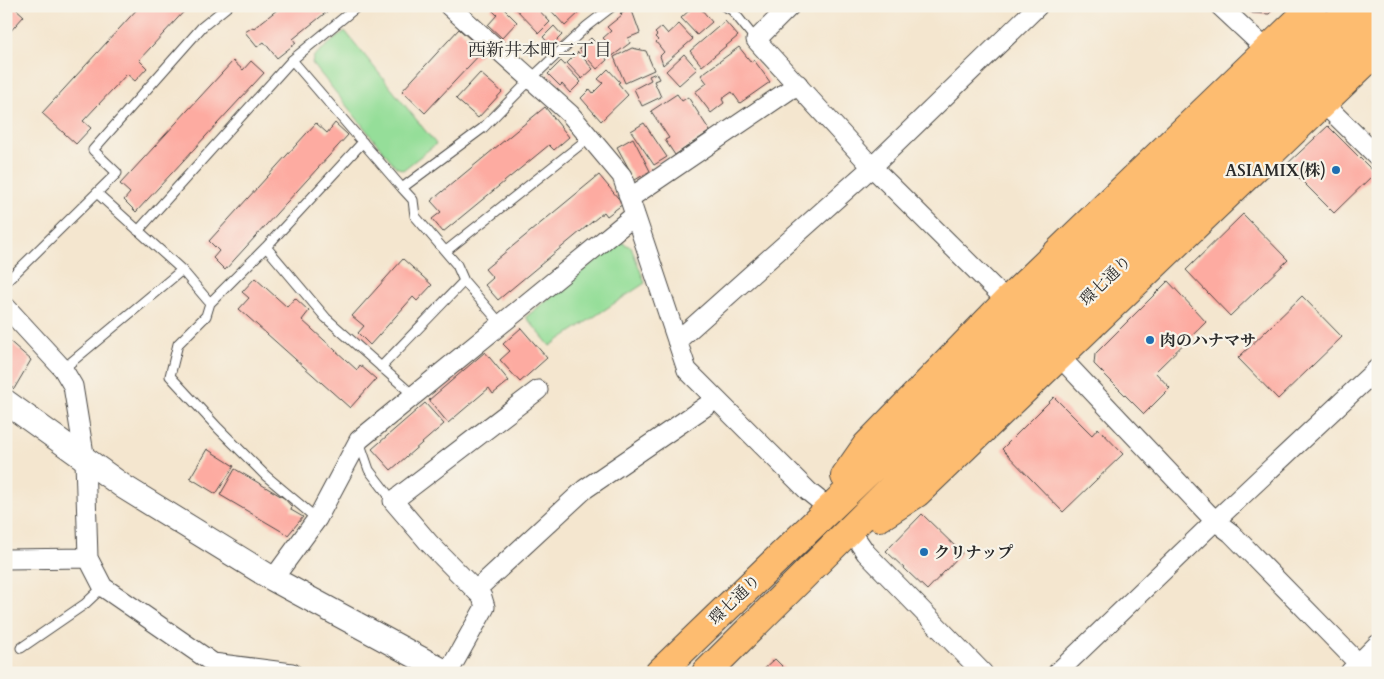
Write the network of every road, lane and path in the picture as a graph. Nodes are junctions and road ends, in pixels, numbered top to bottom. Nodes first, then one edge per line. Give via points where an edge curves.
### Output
1 (228, 6) edge
2 (358, 6) edge
3 (448, 6) edge
4 (613, 6) edge
5 (724, 6) edge
6 (790, 6) edge
7 (1038, 6) edge
8 (1220, 6) edge
9 (1313, 6) edge
10 (1352, 6) edge
11 (1378, 16) edge
12 (756, 40) junction
13 (1267, 50) junction
14 (1378, 50) edge
15 (292, 60) junction
16 (530, 80) junction
17 (798, 84) junction
18 (1323, 103) junction
19 (590, 137) junction
20 (363, 142) junction
21 (1378, 157) edge
22 (872, 167) junction
23 (402, 188) junction
24 (98, 194) junction
25 (633, 206) junction
26 (138, 231) junction
27 (266, 247) junction
28 (446, 251) junction
29 (182, 270) junction
30 (464, 280) junction
31 (6, 282) edge
32 (1007, 301) junction
33 (210, 303) junction
34 (6, 307) edge
35 (501, 324) junction
36 (677, 341) junction
37 (1059, 356) junction
38 (381, 367) junction
39 (1378, 368) edge
40 (63, 369) junction
41 (977, 386) junction
42 (538, 390) dead end
43 (413, 396) junction
44 (715, 400) junction
45 (6, 402) edge
46 (359, 440) junction
47 (85, 460) junction
48 (393, 501) junction
49 (817, 516) junction
50 (317, 519) junction
51 (1214, 521) junction
52 (844, 540) junction
53 (88, 558) junction
54 (6, 560) edge
55 (273, 579) junction
56 (103, 587) junction
57 (476, 590) junction
58 (1378, 644) edge
59 (21, 648) dead end
60 (1066, 670) edge
61 (1359, 670) edge
62 (292, 673) edge
63 (448, 673) edge
64 (659, 673) edge
65 (706, 673) edge
66 (983, 673) edge

1 - 24 lane via 202,27 93,150 117,173
2 - 15 lane
3 - 16 street
4 - 16 lane
5 - 12 lane via 732,10
6 - 12 street
7 - 22 street
8 - 13 street
9 - 13 main road, 環七通り
10 - 41 main road, 環七通り
11 - 41 main road, 環七通り
12 - 17 street
13 - 32 main road, 環七通り
14 - 18 main road, 環七通り
15 - 20 lane
15 - 26 lane
16 - 19 street via 570,114
16 - 23 lane via 483,128
17 - 22 street
17 - 25 street
18 - 21 street
18 - 37 main road, 環七通り
19 - 25 street via 622,176
19 - 28 lane
20 - 23 lane
20 - 27 lane
22 - 32 street
22 - 36 street
23 - 28 lane via 413,200 415,216
24 - 26 lane
24 - 31 lane
25 - 35 street
25 - 36 street
26 - 29 lane
27 - 33 lane
27 - 38 lane via 326,318
28 - 30 lane
29 - 33 lane
29 - 40 lane
30 - 35 lane
30 - 38 lane
32 - 49 main road, 環七通り via 866,446
33 - 50 lane via 206,316 178,344 170,376 266,476
34 - 40 street
35 - 43 street
36 - 44 street via 687,370
37 - 51 street
37 - 52 main road, 環七通り via 917,493
38 - 43 lane
39 - 51 street
40 - 47 street via 73,386
41 - 49 main road, 環七通り
41 - 52 main road, 環七通り
42 - 48 street
43 - 46 street
44 - 49 street via 809,492
44 - 57 street via 585,489
45 - 47 street
46 - 48 lane via 369,470
46 - 50 street
47 - 53 street
47 - 55 street
48 - 57 street
49 - 64 main road, 環七通り
50 - 55 street
51 - 60 street
51 - 61 street via 1231,533
52 - 65 main road, 環七通り
52 - 66 street via 866,552
53 - 54 street
53 - 56 street
55 - 63 street
56 - 59 lane via 85,604
56 - 62 street via 213,663
57 - 63 street via 485,607
58 - 61 street

